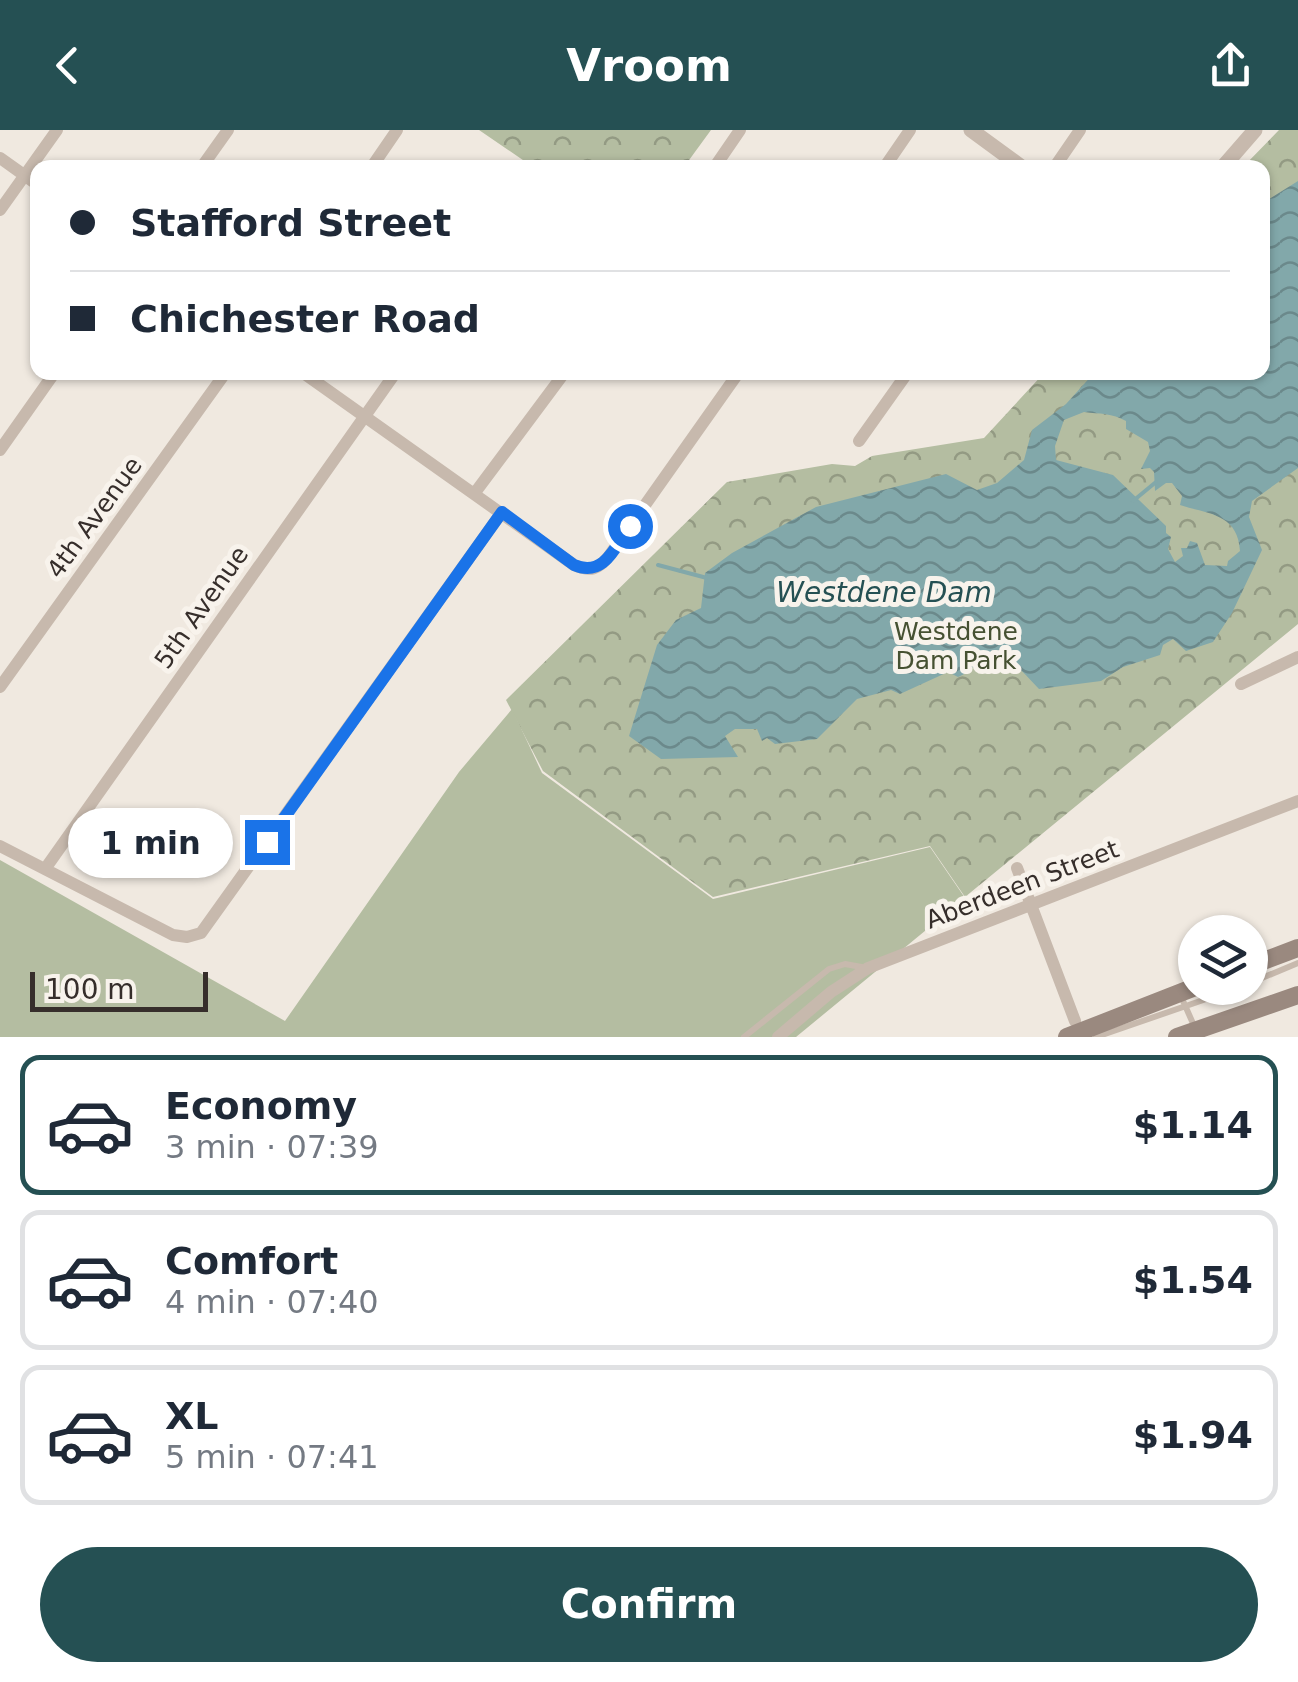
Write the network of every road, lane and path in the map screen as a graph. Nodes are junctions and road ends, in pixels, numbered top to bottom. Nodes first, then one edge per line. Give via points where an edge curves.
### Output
1 (57, 130) edge
2 (228, 130) edge
3 (397, 130) edge
4 (740, 130) edge
5 (910, 130) edge
6 (971, 130) edge
7 (1080, 130) edge
8 (1255, 130) edge
9 (0, 158) edge
10 (35, 160) edge
11 (207, 160) edge
12 (376, 160) edge
13 (719, 160) edge
14 (889, 160) edge
15 (1012, 160) edge
16 (1059, 160) edge
17 (1229, 160) edge
18 (30, 168) edge
19 (24, 176) junction
20 (30, 180) edge
21 (0, 210) edge
22 (49, 380) edge
23 (220, 380) edge
24 (313, 380) edge
25 (390, 380) edge
26 (559, 380) edge
27 (733, 380) edge
28 (902, 380) edge
29 (364, 417) junction
30 (859, 441) dead end
31 (0, 450) edge
32 (474, 494) junction
33 (502, 512) junction
34 (1298, 657) edge
35 (1241, 684) dead end
36 (0, 687) edge
37 (1298, 802) edge
38 (0, 846) edge
39 (1018, 868) dead end
40 (44, 869) junction
41 (1031, 904) junction
42 (1298, 948) edge
43 (1268, 959) edge
44 (1298, 964) edge
45 (868, 968) junction
46 (1268, 976) edge
47 (1298, 996) edge
48 (1178, 999) edge
49 (1178, 1000) edge
50 (1190, 1005) edge
51 (1071, 1029) edge
52 (1198, 1034) edge
53 (744, 1037) edge
54 (778, 1037) edge
55 (1096, 1037) edge
56 (1178, 1037) edge

1 - 10 street
2 - 11 street
3 - 12 street
4 - 13 street
5 - 14 street
6 - 15 street
7 - 16 street
8 - 17 street
9 - 19 street
18 - 19 street
19 - 20 street
19 - 21 street
22 - 31 street
23 - 36 street, 4th Avenue
24 - 29 street
25 - 29 street, 5th Avenue
26 - 32 street
27 - 33 street via 601,566 574,565
28 - 30 street
29 - 32 street
29 - 40 street, 5th Avenue
32 - 33 street
33 - 40 street via 206,930 181,937
34 - 35 street
37 - 41 street, Aberdeen Street
38 - 40 street
39 - 41 street
41 - 45 street, Aberdeen Street
41 - 51 street
42 - 43 main road
44 - 46 lane
45 - 53 lane via 829,969
45 - 54 street, Aberdeen Street
47 - 52 main road
48 - 51 main road
49 - 55 lane
50 - 52 lane
52 - 56 main road

